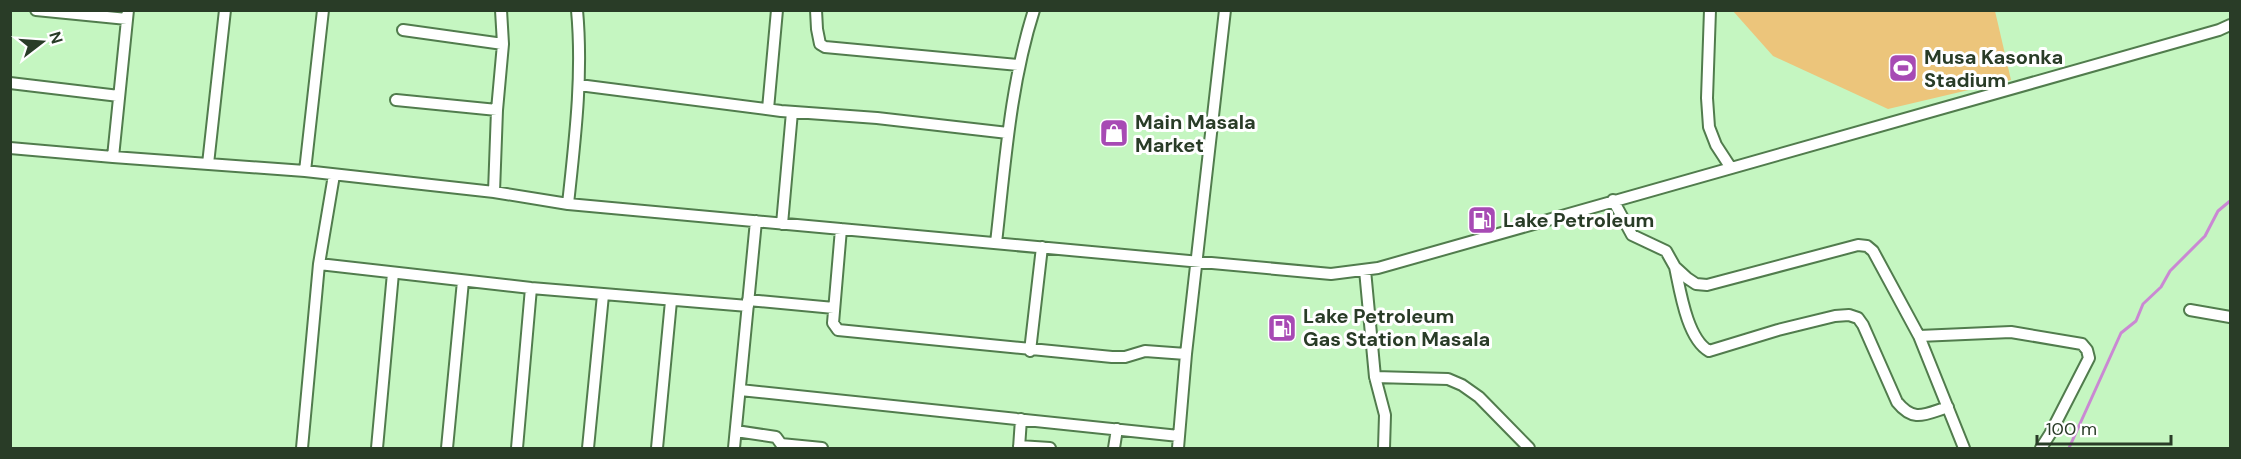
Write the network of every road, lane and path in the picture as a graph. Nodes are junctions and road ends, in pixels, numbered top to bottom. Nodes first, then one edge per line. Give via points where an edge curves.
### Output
1 (36, 10) edge
2 (225, 10) edge
3 (322, 10) edge
4 (501, 10) edge
5 (578, 10) edge
6 (777, 10) edge
7 (816, 10) edge
8 (1034, 10) edge
9 (1225, 10) edge
10 (1710, 10) edge
11 (58, 11) edge
12 (128, 15) edge
13 (2230, 25) edge
14 (403, 30) dead end
15 (2219, 30) junction
16 (2230, 30) edge
17 (503, 44) junction
18 (1019, 65) junction
19 (10, 83) edge
20 (579, 85) junction
21 (119, 96) junction
22 (396, 100) dead end
23 (768, 109) junction
24 (497, 110) junction
25 (792, 112) junction
26 (1008, 133) junction
27 (10, 148) edge
28 (113, 158) junction
29 (208, 164) junction
30 (1731, 168) junction
31 (305, 171) junction
32 (334, 175) junction
33 (494, 192) junction
34 (1613, 200) junction
35 (568, 204) junction
36 (756, 221) junction
37 (782, 224) junction
38 (841, 229) junction
39 (996, 243) junction
40 (1042, 247) junction
41 (1197, 262) junction
42 (319, 264) junction
43 (1675, 267) junction
44 (1365, 270) junction
45 (393, 273) junction
46 (463, 281) junction
47 (531, 288) junction
48 (603, 295) junction
49 (671, 301) junction
50 (748, 303) junction
51 (834, 308) junction
52 (2190, 310) dead end
53 (2230, 317) edge
54 (1919, 336) junction
55 (1030, 351) junction
56 (1186, 354) junction
57 (1375, 377) junction
58 (740, 390) junction
59 (1948, 406) junction
60 (1022, 419) junction
61 (1117, 429) junction
62 (736, 431) junction
63 (1179, 436) junction
64 (783, 446) edge
65 (1019, 447) edge
66 (302, 448) edge
67 (377, 448) edge
68 (447, 448) edge
69 (517, 448) edge
70 (588, 448) edge
71 (657, 448) edge
72 (734, 448) edge
73 (822, 448) edge
74 (1050, 448) edge
75 (1114, 448) edge
76 (1178, 448) edge
77 (1384, 448) edge
78 (1528, 448) edge
79 (1964, 448) edge
80 (2041, 448) edge

1 - 11 street
2 - 29 street
3 - 31 street
4 - 17 street
5 - 20 street
6 - 23 street
7 - 18 street via 818,36 825,47
8 - 18 street
9 - 41 street
10 - 30 street via 1709,127
11 - 12 street
12 - 21 street
13 - 15 street
14 - 17 street
15 - 16 street
15 - 30 street
17 - 24 street
18 - 26 street
19 - 21 street
20 - 23 street
20 - 35 street
21 - 28 street
22 - 24 street
23 - 25 street
24 - 33 street
25 - 26 street
25 - 37 street
26 - 39 street
27 - 28 street
28 - 29 street
29 - 31 street
30 - 34 street
31 - 32 street
32 - 33 street
32 - 42 street
33 - 35 street
34 - 43 street via 1632,235 1666,251
34 - 44 street
35 - 36 street
36 - 37 street
36 - 50 street
37 - 38 street
38 - 39 street
38 - 51 street
39 - 40 street
40 - 41 street
40 - 55 street
41 - 44 street via 1331,274
41 - 56 street
42 - 45 street
42 - 66 street
43 - 54 street via 1696,284 1707,285 1858,245 1867,246 1874,251
43 - 59 street via 1687,317 1703,348 1709,351 1778,330 1849,315 1863,325 1904,411 1918,416
44 - 57 street
45 - 46 street
45 - 67 street
46 - 47 street
46 - 68 street
47 - 48 street
47 - 69 street
48 - 49 street
48 - 70 street
49 - 50 street
49 - 71 street
50 - 51 street
50 - 58 street
51 - 55 street via 835,327 843,331
52 - 53 street
54 - 59 street
54 - 80 street via 2011,332 2082,344 2089,358
55 - 56 street via 1112,357 1145,351
56 - 63 street
57 - 77 street via 1385,415
57 - 78 street via 1448,380 1462,385 1479,397
58 - 60 street
58 - 62 street
59 - 79 street
60 - 61 street
60 - 65 street
61 - 63 street
61 - 75 street
62 - 64 street via 776,437
62 - 72 street
63 - 76 street
64 - 73 street
65 - 74 street

